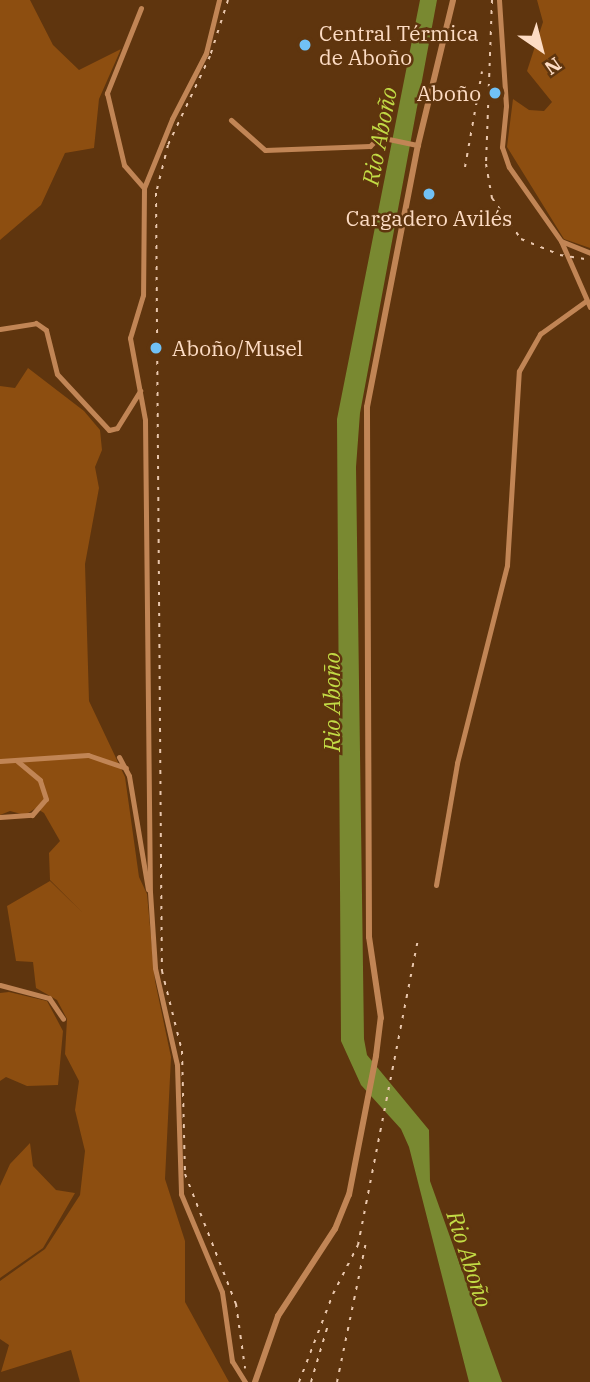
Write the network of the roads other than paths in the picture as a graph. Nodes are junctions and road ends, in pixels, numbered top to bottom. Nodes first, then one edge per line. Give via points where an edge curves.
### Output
1 (219, 0) edge
2 (453, 0) edge
3 (499, 0) edge
4 (141, 8) dead end
5 (388, 88) dead end
6 (231, 120) dead end
7 (379, 137) junction
8 (416, 145) junction
9 (144, 188) junction
10 (561, 241) junction
11 (590, 253) edge
12 (586, 301) junction
13 (590, 307) edge
14 (0, 329) edge
15 (141, 391) junction
16 (118, 757) dead end
17 (0, 761) edge
18 (17, 761) junction
19 (126, 768) junction
20 (0, 817) edge
21 (436, 885) dead end
22 (150, 892) junction
23 (0, 985) edge
24 (63, 1019) dead end
25 (246, 1382) edge
26 (255, 1382) edge

1 - 9 street via 206,53
2 - 8 street
3 - 10 street via 506,106 502,147 509,167
4 - 9 street via 107,93 124,165
5 - 7 street
6 - 7 street via 265,150 357,148 370,146
7 - 8 street
8 - 26 street via 367,407 369,937 381,1018 349,1195 335,1229 278,1315
9 - 15 street via 143,295 130,338
10 - 11 street
10 - 12 street
12 - 13 street
12 - 21 street via 540,334 519,372 508,565 457,762
14 - 15 street via 36,323 46,330 57,374 109,430 117,428
15 - 22 street
16 - 19 street
17 - 18 street
18 - 19 street via 88,755
18 - 20 street via 40,780 45,803 28,817
19 - 22 street via 142,873
22 - 25 street via 160,1002 177,1065 181,1194 222,1292 232,1362
23 - 24 street via 49,998

